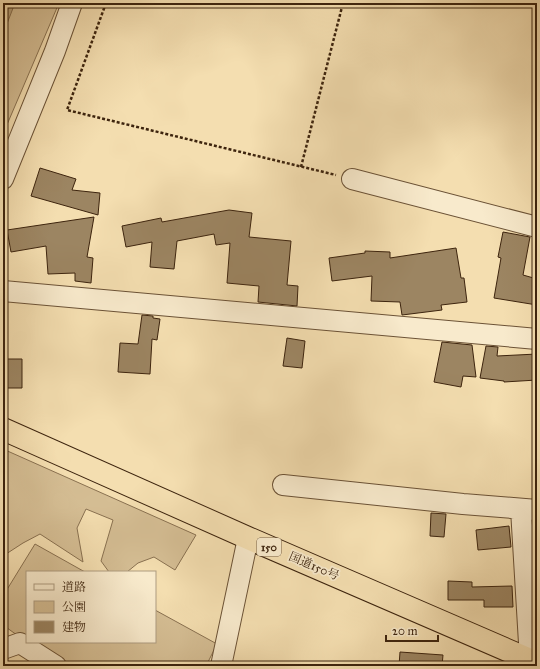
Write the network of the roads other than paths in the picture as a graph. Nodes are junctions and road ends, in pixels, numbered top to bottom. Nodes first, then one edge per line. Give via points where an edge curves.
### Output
1 (72, 3) edge
2 (3, 178) edge
3 (352, 179) road end
4 (537, 228) edge
5 (3, 291) edge
6 (537, 339) edge
7 (3, 429) edge
8 (283, 485) dead end
9 (529, 510) edge
10 (248, 538) junction
11 (3, 649) edge
12 (532, 663) edge
13 (56, 666) edge
14 (221, 666) edge

1 - 2 street
3 - 4 street
5 - 6 street
7 - 10 highway, 国道150号 / 150
8 - 9 street
9 - 12 street
10 - 12 highway, 国道150号 / 150
10 - 14 street
11 - 13 street via 20,643

